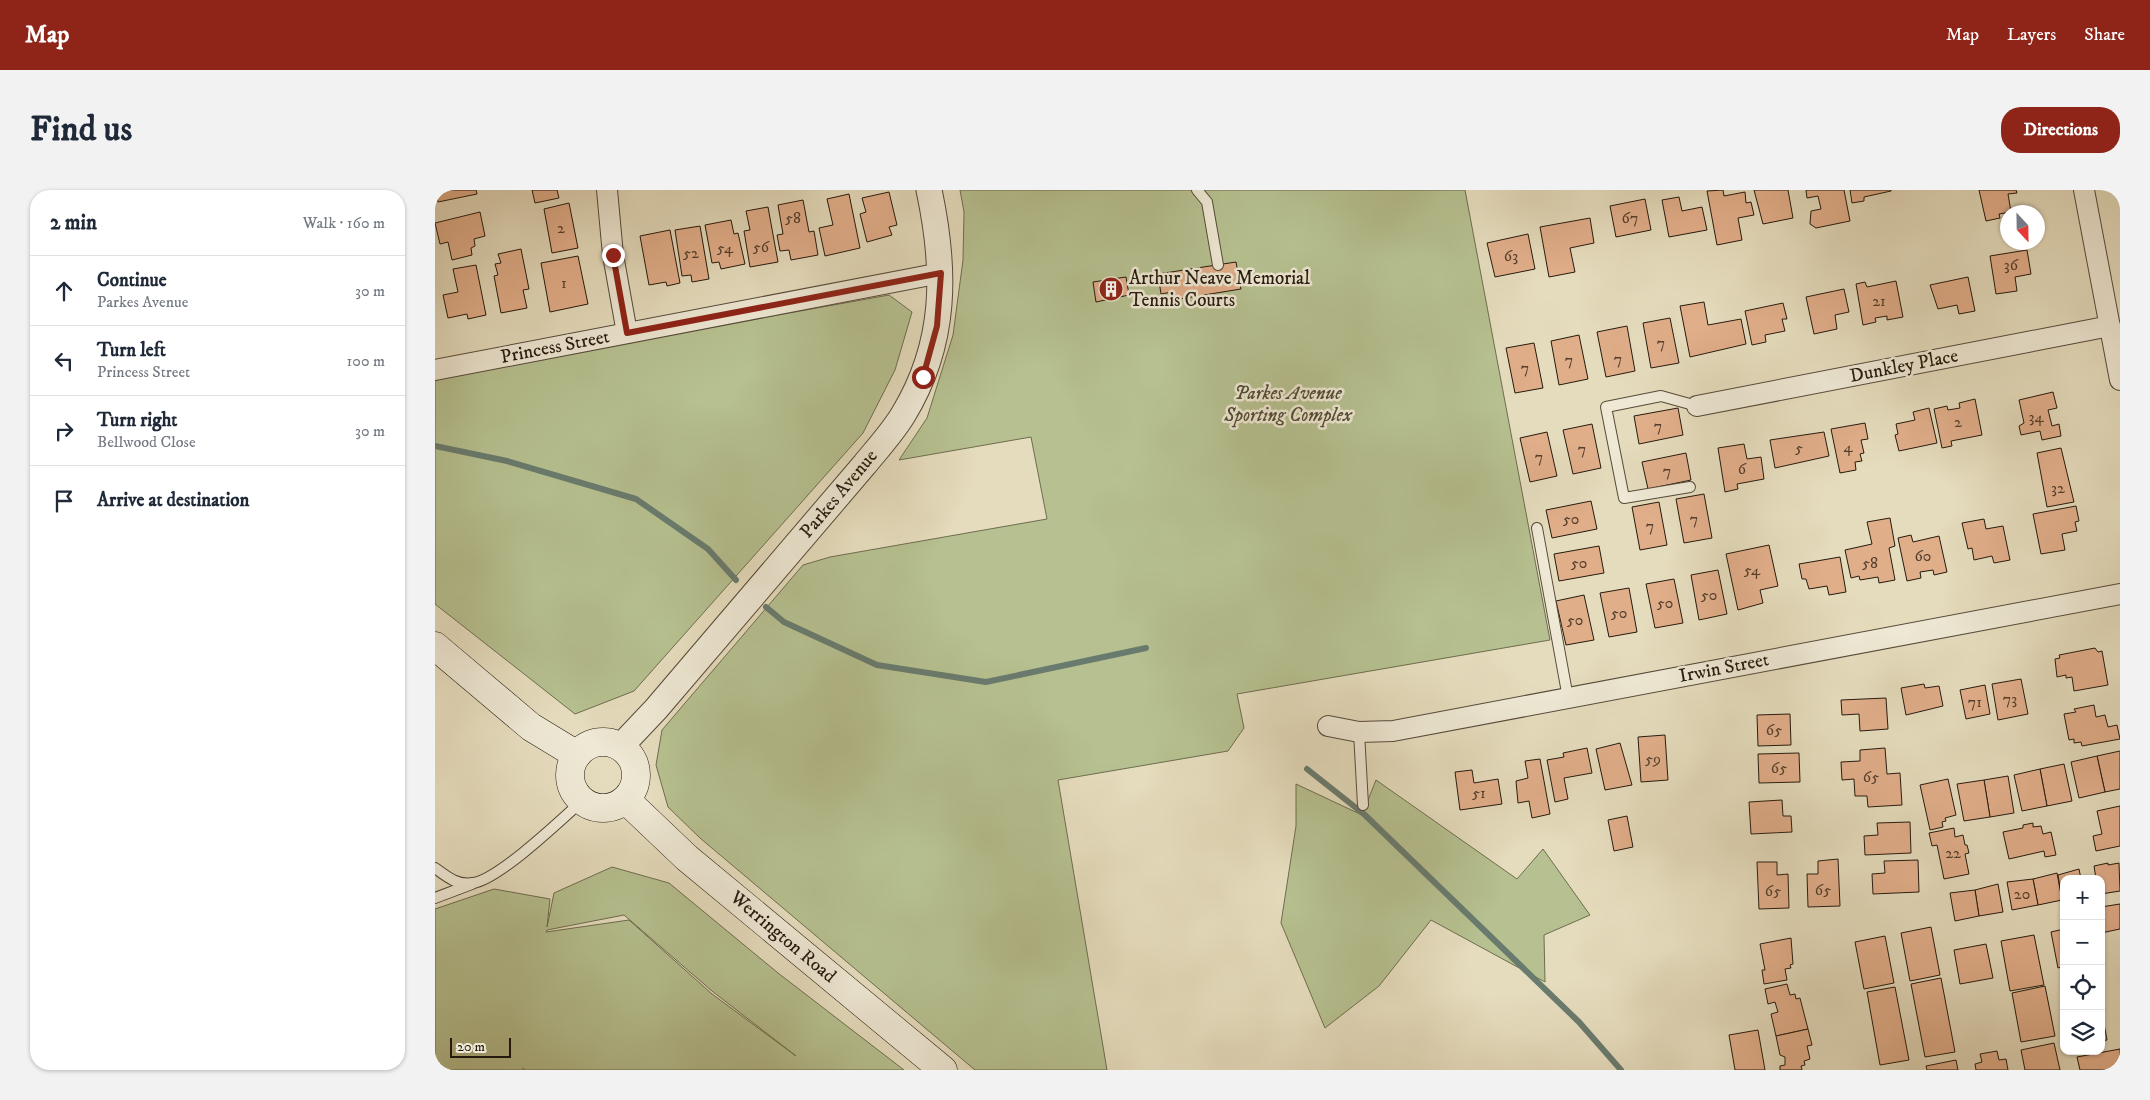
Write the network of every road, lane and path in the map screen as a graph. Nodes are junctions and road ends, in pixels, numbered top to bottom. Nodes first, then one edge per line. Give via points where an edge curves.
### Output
1 (607, 190) edge
2 (929, 190) edge
3 (1197, 190) edge
4 (2084, 190) edge
5 (1218, 265) dead end
6 (941, 273) junction
7 (2110, 326) junction
8 (627, 333) junction
9 (435, 370) edge
10 (2120, 380) edge
11 (1697, 406) joint
12 (1690, 487) dead end
13 (1537, 528) dead end
14 (2120, 594) edge
15 (435, 646) edge
16 (1567, 698) junction
17 (1328, 726) dead end
18 (1359, 732) junction
19 (621, 746) junction
20 (577, 755) junction
21 (626, 800) junction
22 (582, 801) junction
23 (1363, 805) dead end
24 (435, 868) edge
25 (473, 884) junction
26 (435, 898) edge
27 (943, 1070) edge

1 - 8 street via 613,255
2 - 6 street, Parkes Avenue via 940,247
3 - 5 lane via 1207,202
4 - 7 street
6 - 8 street, Princess Street
6 - 19 street, Parkes Avenue via 932,348 923,377 902,416 859,471
7 - 10 street
7 - 11 street, Dunkley Place
8 - 9 street, Princess Street
11 - 12 lane via 1661,396 1606,407 1624,498
13 - 16 lane
14 - 16 street, Irwin Street
15 - 20 main road via 531,727
16 - 18 street, Irwin Street via 1393,731
17 - 18 street, Irwin Street
18 - 23 lane
19 - 20 main road via 605,741 595,742
19 - 21 main road via 634,760 637,774 635,786
20 - 22 main road via 570,775 572,786
21 - 22 main road via 610,808 599,808
21 - 27 main road, Werrington Road via 687,858
22 - 25 lane via 539,840 491,876
24 - 25 lane via 453,882
25 - 26 lane

